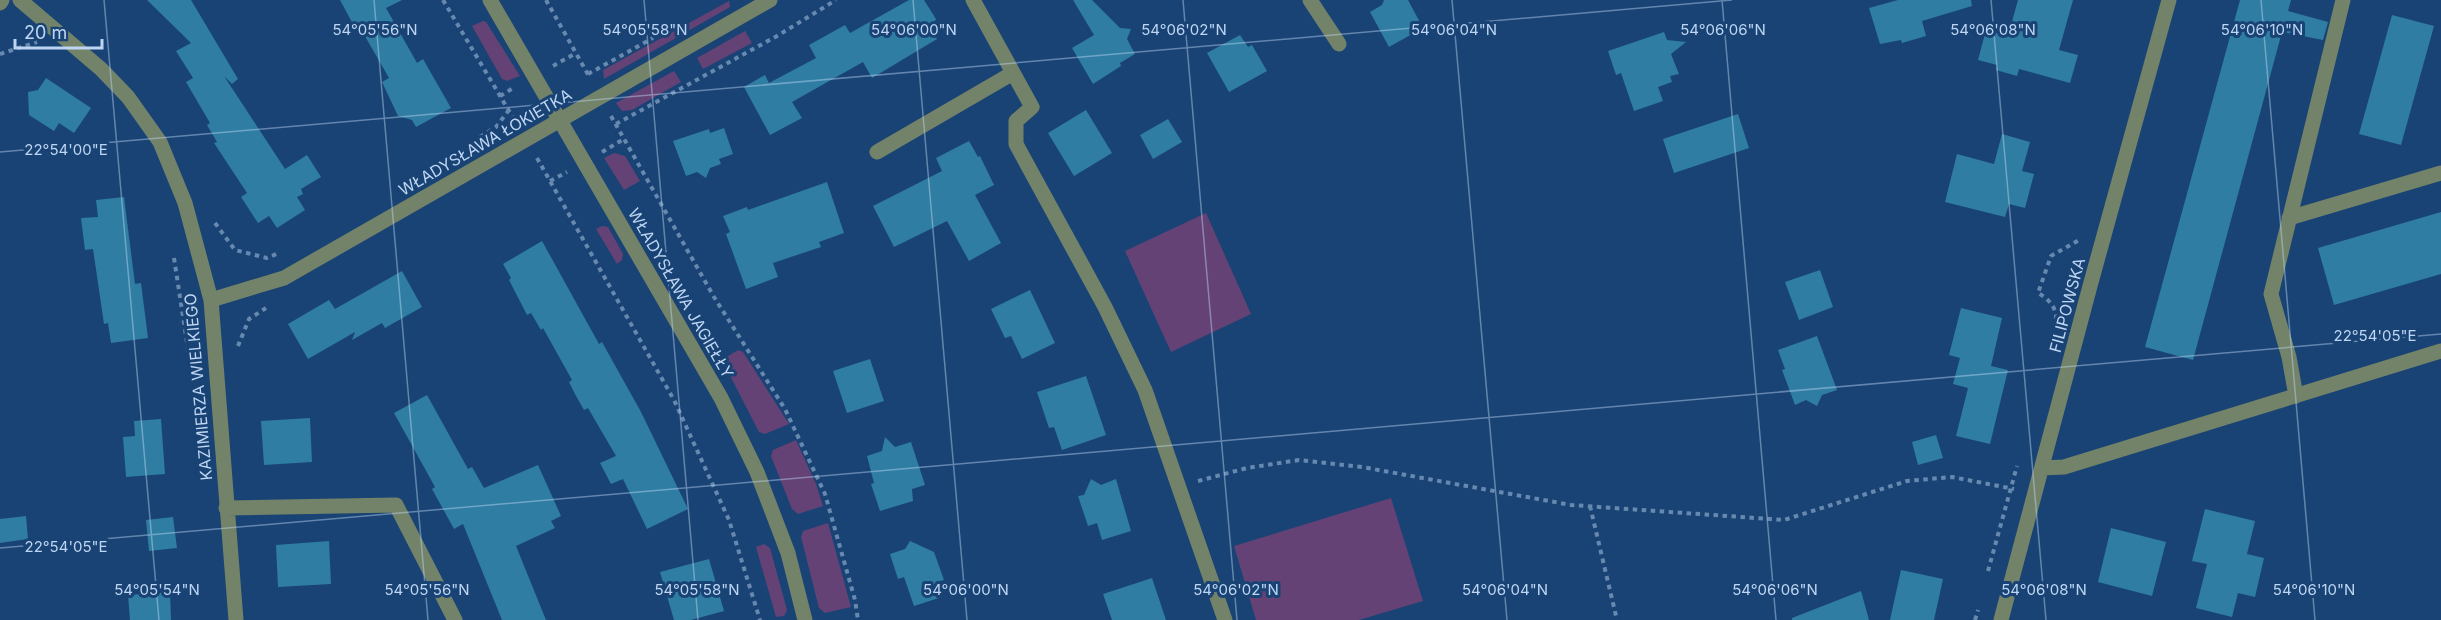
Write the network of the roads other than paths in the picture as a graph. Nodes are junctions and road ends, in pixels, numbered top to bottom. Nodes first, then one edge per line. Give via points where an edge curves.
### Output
1 (20, 0) edge
2 (490, 0) edge
3 (770, 0) edge
4 (973, 0) edge
5 (1310, 0) edge
6 (2169, 0) edge
7 (2343, 0) edge
8 (1339, 44) dead end
9 (1013, 73) junction
10 (559, 120) junction
11 (877, 152) dead end
12 (2441, 173) edge
13 (2289, 218) junction
14 (211, 300) junction
15 (2441, 351) edge
16 (2296, 396) junction
17 (2042, 468) junction
18 (226, 508) junction
19 (236, 620) edge
20 (455, 620) edge
21 (804, 620) edge
22 (1225, 620) edge
23 (2001, 620) edge

1 - 14 street, KAZIMIERZA WIELKIEGO via 101,69 128,97 160,142 185,203
2 - 10 street, WŁADYSŁAWA JAGIEŁŁY
3 - 10 street, WŁADYSŁAWA ŁOKIETKA
4 - 9 street
5 - 8 street
6 - 17 street, FILIPOWSKA
7 - 13 street
9 - 11 street
9 - 22 street via 1032,107 1016,121 1016,144 1140,380
10 - 14 street, WŁADYSŁAWA ŁOKIETKA via 284,278
10 - 21 street, WŁADYSŁAWA JAGIEŁŁY via 721,398 752,461 788,553
12 - 13 street
13 - 16 street via 2271,294
14 - 18 street, KAZIMIERZA WIELKIEGO
15 - 16 street
16 - 17 street via 2064,467
17 - 23 street, FILIPOWSKA
18 - 19 street, KAZIMIERZA WIELKIEGO
18 - 20 street via 396,505

